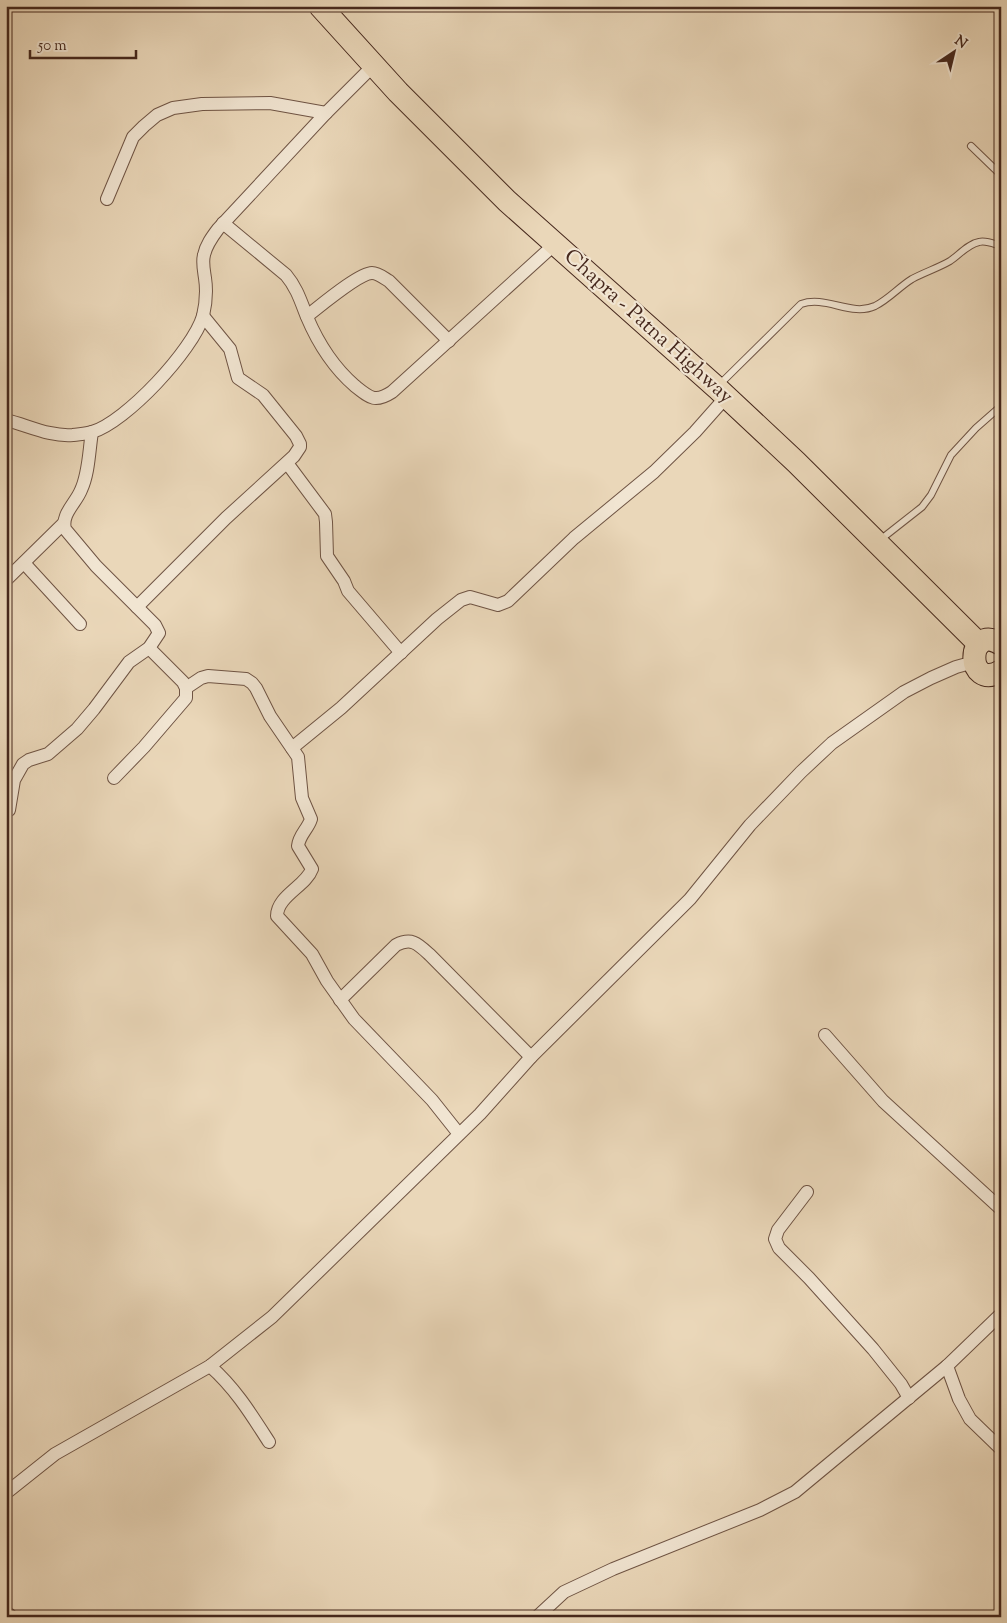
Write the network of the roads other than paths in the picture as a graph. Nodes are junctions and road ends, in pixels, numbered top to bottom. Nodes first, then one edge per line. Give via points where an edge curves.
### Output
1 (320, 6) edge
2 (374, 65) junction
3 (326, 113) junction
4 (971, 146) dead end
5 (1001, 174) edge
6 (107, 199) dead end
7 (223, 224) junction
8 (555, 244) junction
9 (1001, 246) edge
10 (203, 316) junction
11 (307, 316) junction
12 (449, 340) junction
13 (721, 392) junction
14 (1001, 406) edge
15 (6, 420) edge
16 (92, 432) junction
17 (287, 462) junction
18 (64, 523) junction
19 (878, 543) junction
20 (24, 563) junction
21 (6, 580) edge
22 (137, 607) junction
23 (80, 624) dead end
24 (149, 648) junction
25 (984, 650) edge
26 (401, 653) junction
27 (1001, 671) edge
28 (186, 688) junction
29 (292, 748) junction
30 (114, 778) dead end
31 (9, 810) dead end
32 (340, 1000) junction
33 (825, 1034) dead end
34 (531, 1057) junction
35 (459, 1134) junction
36 (807, 1192) dead end
37 (1001, 1209) edge
38 (1001, 1314) edge
39 (210, 1366) junction
40 (947, 1366) junction
41 (909, 1398) junction
42 (269, 1442) dead end
43 (1001, 1448) edge
44 (6, 1493) edge
45 (6, 1612) edge
46 (12, 1617) edge
47 (537, 1617) edge

1 - 2 highway, Chapra - Patna Highway
2 - 3 street
2 - 8 highway, Chapra - Patna Highway via 507,201
3 - 6 street via 270,103 202,104 173,108 158,115 133,137
3 - 7 street
4 - 5 lane
7 - 10 street via 208,243 203,257 206,299
7 - 11 street via 286,276 294,285
8 - 12 street
8 - 13 highway, Chapra - Patna Highway
9 - 13 lane via 984,241 972,245 868,308 850,308 818,300 801,304
10 - 16 street via 185,348 151,388 110,422
10 - 17 street via 230,349 238,378 263,395 299,440 299,451
11 - 12 street via 359,278 372,273 389,281
11 - 12 street via 333,363 370,398 378,399 392,392
13 - 19 highway, Chapra - Patna Highway
13 - 26 street via 695,432 508,601 498,605 470,597 461,600
14 - 19 lane via 951,455 922,507
15 - 16 street via 51,433
16 - 18 street via 83,487
17 - 22 street
17 - 26 street via 324,514 330,563 348,591
18 - 20 street
18 - 22 street via 81,548
19 - 25 highway, Chapra - Patna Highway
20 - 21 street
20 - 23 street
22 - 24 street via 159,630
24 - 28 street
24 - 31 street via 129,662 70,736 48,754 23,764 14,780
25 - 27 highway, Chapra - Patna Highway via 976,666 983,673
25 - 34 street via 904,692 832,743 750,825 690,899
26 - 29 street
28 - 29 street via 208,676 246,679 256,688
28 - 30 street via 188,693 184,703
29 - 32 street via 299,764 302,798 310,819 298,846 312,869 284,900 277,916 312,954
32 - 34 street via 396,945 412,941 430,955
32 - 35 street
33 - 37 street via 883,1101
34 - 35 street
35 - 39 street via 272,1318
36 - 41 street via 778,1230 775,1238 779,1248 873,1349
38 - 40 street
39 - 42 street via 245,1404
39 - 44 street via 55,1454
40 - 41 street
40 - 43 street via 970,1419
41 - 47 street via 795,1492 760,1510 613,1568 564,1592
45 - 46 street

